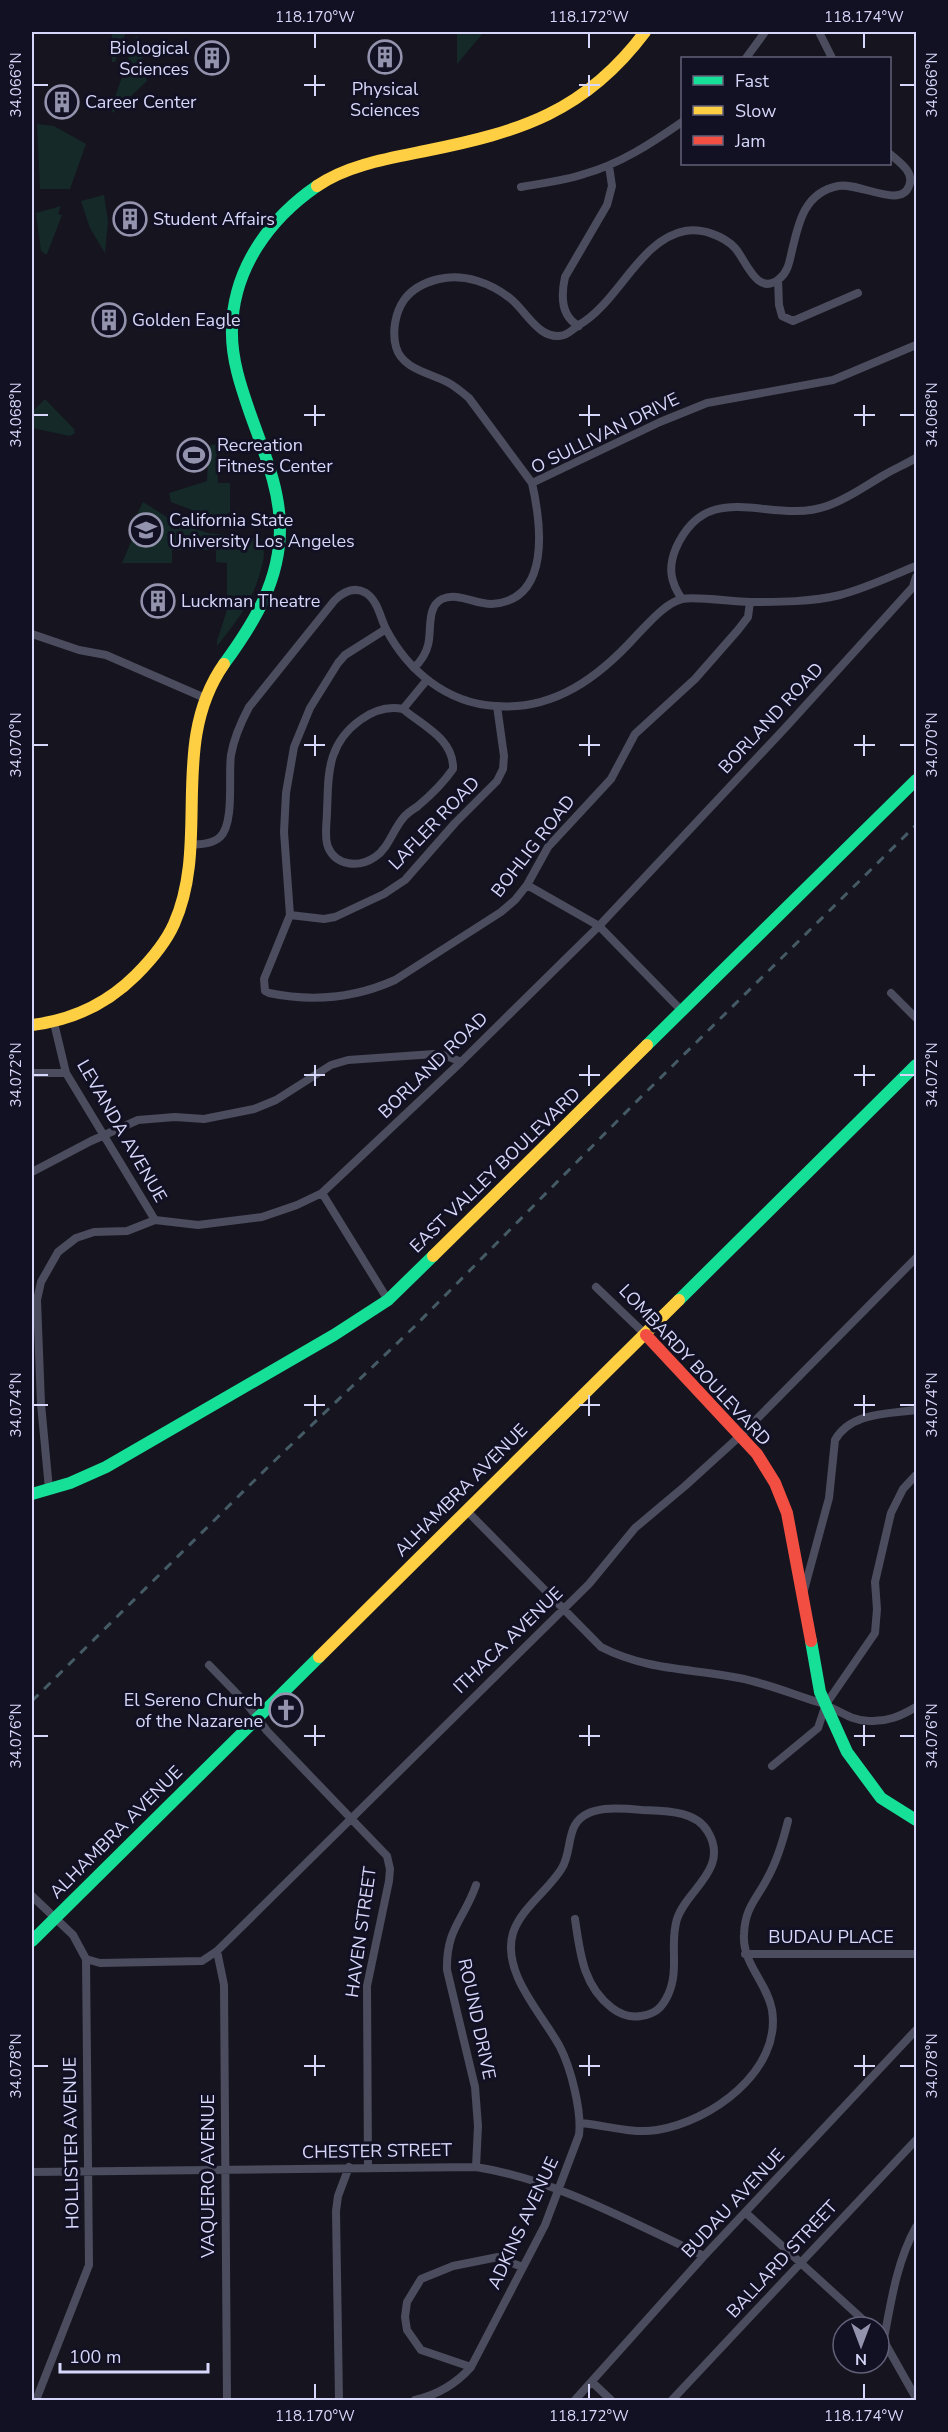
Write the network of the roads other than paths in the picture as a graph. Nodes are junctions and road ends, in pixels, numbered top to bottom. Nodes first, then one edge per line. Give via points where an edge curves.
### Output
1 (645, 32) edge
2 (765, 32) edge
3 (819, 32) edge
4 (747, 57) edge
5 (832, 57) edge
6 (681, 123) edge
7 (891, 155) edge
8 (609, 166) junction
9 (520, 187) dead end
10 (778, 280) junction
11 (858, 293) dead end
12 (579, 326) junction
13 (916, 345) edge
14 (916, 458) edge
15 (532, 483) junction
16 (916, 566) edge
17 (916, 577) edge
18 (682, 599) junction
19 (750, 602) junction
20 (386, 629) junction
21 (32, 634) edge
22 (414, 668) junction
23 (426, 681) junction
24 (204, 698) junction
25 (497, 706) junction
26 (403, 710) junction
27 (916, 780) edge
28 (190, 845) junction
29 (527, 885) junction
30 (290, 915) junction
31 (598, 926) junction
32 (891, 993) dead end
33 (683, 1012) junction
34 (916, 1018) edge
35 (54, 1023) junction
36 (32, 1025) edge
37 (461, 1062) junction
38 (916, 1065) edge
39 (32, 1073) edge
40 (66, 1073) junction
41 (104, 1135) junction
42 (32, 1172) edge
43 (322, 1193) junction
44 (155, 1220) junction
45 (916, 1258) edge
46 (596, 1287) dead end
47 (388, 1300) junction
48 (646, 1335) junction
49 (916, 1410) edge
50 (740, 1436) junction
51 (916, 1475) edge
52 (49, 1490) junction
53 (32, 1494) edge
54 (468, 1512) junction
55 (803, 1596) junction
56 (564, 1608) junction
57 (209, 1665) dead end
58 (826, 1704) junction
59 (916, 1707) edge
60 (259, 1718) junction
61 (772, 1766) dead end
62 (351, 1817) junction
63 (916, 1820) edge
64 (788, 1821) dead end
65 (476, 1885) dead end
66 (32, 1896) edge
67 (57, 1917) junction
68 (575, 1919) dead end
69 (32, 1941) edge
70 (218, 1951) junction
71 (745, 1954) junction
72 (916, 1954) edge
73 (86, 1959) junction
74 (916, 2030) edge
75 (580, 2122) junction
76 (916, 2140) edge
77 (349, 2167) junction
78 (368, 2167) junction
79 (476, 2167) junction
80 (225, 2169) junction
81 (88, 2171) junction
82 (32, 2172) edge
83 (560, 2190) junction
84 (746, 2213) junction
85 (916, 2227) edge
86 (704, 2256) junction
87 (801, 2263) junction
88 (522, 2267) junction
89 (858, 2315) edge
90 (887, 2315) edge
91 (891, 2354) edge
92 (471, 2367) junction
93 (592, 2382) junction
94 (916, 2398) edge
95 (36, 2400) edge
96 (227, 2400) edge
97 (339, 2400) edge
98 (415, 2400) edge
99 (575, 2400) edge
100 (611, 2400) edge
101 (672, 2400) edge

1 - 24 main road via 595,86 541,119 488,138 406,154 327,178 296,200 263,238 235,302 232,339 242,384 276,486 280,543 276,568 261,608
2 - 4 street
3 - 5 street
6 - 8 street
7 - 10 street via 909,174 908,190 901,196 891,196 843,185 818,194 805,206 788,266
8 - 9 street via 576,177
8 - 12 street via 611,193 563,287 564,311
10 - 11 street via 782,316 794,321
10 - 12 street via 763,283 752,276 734,246 717,235 692,230 674,233 657,244 589,321
12 - 15 street via 561,336 541,331 497,289 463,278 427,282 405,298 398,310 394,335 403,360 469,398
13 - 15 street, O SULLIVAN DRIVE via 833,380 707,403
14 - 18 street via 827,507 777,511 731,505 697,517 676,549 671,571 672,585
15 - 22 street, O SULLIVAN DRIVE via 540,549 527,585 507,600 491,604 452,596 441,599 433,607 428,648
16 - 19 street via 838,596
17 - 31 street, BORLAND ROAD via 913,587 786,727
18 - 19 street
18 - 25 street via 646,625 618,656 581,686 539,702
19 - 29 street, BOHLIG ROAD via 748,617 738,630 694,679 635,734 611,779 548,847
20 - 22 street
20 - 28 street via 369,595 351,590 334,601 242,720 231,755 225,830 216,840
20 - 30 street via 338,663 310,708 294,747 284,832
21 - 24 street via 106,655
22 - 23 street
23 - 25 street via 465,700
23 - 26 street
24 - 28 main road via 193,746
25 - 30 street, LAFLER ROAD via 504,756 497,781 405,880 335,917
26 - 26 street via 447,745 453,769 404,816 375,857 354,864 343,862 334,857 326,840 333,754 345,735 368,715 384,709
27 - 33 main road, EAST VALLEY BOULEVARD
28 - 35 main road via 183,898 173,927 154,958 112,997
29 - 30 street, BOHLIG ROAD via 501,912 395,980 331,998 306,999 265,990 264,979
29 - 31 street
31 - 33 street
31 - 37 street, BORLAND ROAD
32 - 34 street
33 - 47 main road, EAST VALLEY BOULEVARD
35 - 36 main road
35 - 40 street, LEVANDA AVENUE
37 - 41 street via 434,1054 348,1060 331,1065 276,1100 254,1109 204,1119 138,1120
37 - 43 street, BORLAND ROAD
38 - 48 main road, ALHAMBRA AVENUE
39 - 40 street
40 - 41 street, LEVANDA AVENUE
41 - 42 street
41 - 44 street, LEVANDA AVENUE
43 - 44 street, BORLAND ROAD via 262,1217 198,1225
43 - 47 street
44 - 52 street, BORLAND ROAD via 127,1231 94,1232 76,1238 58,1252 41,1282 37,1300
45 - 50 street, ITHACA AVENUE
46 - 48 street, LOMBARDY BOULEVARD
47 - 52 main road, EAST VALLEY BOULEVARD via 106,1467
48 - 50 main road, LOMBARDY BOULEVARD
48 - 54 main road, ALHAMBRA AVENUE
49 - 55 street via 859,1419 839,1433 829,1498
50 - 55 main road, LOMBARDY BOULEVARD via 767,1469 782,1496
50 - 56 street, ITHACA AVENUE via 635,1528
51 - 58 street via 903,1489 889,1523 875,1582 875,1633
52 - 53 main road, EAST VALLEY BOULEVARD
54 - 56 street
54 - 60 main road, ALHAMBRA AVENUE
55 - 58 main road, LOMBARDY BOULEVARD via 820,1692
56 - 58 street via 601,1647 624,1659 740,1678
56 - 62 street, ITHACA AVENUE
57 - 60 street, HAVEN STREET
58 - 59 street via 848,1718 868,1721 889,1720
58 - 61 street via 818,1728
58 - 63 main road, LOMBARDY BOULEVARD via 847,1752 882,1798
60 - 62 street, HAVEN STREET
60 - 67 main road, ALHAMBRA AVENUE
62 - 70 street, ITHACA AVENUE
62 - 78 street, HAVEN STREET via 387,1856 390,1869 367,1986
64 - 71 street via 781,1851 745,1918
65 - 79 street, ROUND DRIVE via 454,1928 447,1954 447,1970 475,2087
66 - 67 street, HOLLISTER AVENUE
67 - 69 main road, ALHAMBRA AVENUE
67 - 73 street, HOLLISTER AVENUE
68 - 75 street, ADKINS AVENUE via 588,1982 602,2001 618,2013 636,2017 660,2008 674,1978 676,1921 709,1873 713,1857 712,1839 705,1827 692,1817 671,1812 602,1809 586,1814 575,1825 562,1868 513,1933 511,1947 520,1982 567,2061
70 - 73 street, ITHACA AVENUE via 202,1961 100,1963
70 - 80 street, VAQUERO AVENUE via 224,1985
71 - 72 street, BUDAU PLACE
71 - 75 street via 768,1994 772,2011 766,2052 747,2082 718,2107 682,2124 657,2130 637,2131
73 - 81 street, HOLLISTER AVENUE
74 - 84 street, BUDAU AVENUE
75 - 83 street, ADKINS AVENUE
76 - 87 street, BALLARD STREET
77 - 78 street, CHESTER STREET
77 - 80 street, CHESTER STREET
77 - 97 street via 336,2211
78 - 79 street, CHESTER STREET
79 - 83 street, CHESTER STREET via 525,2177
80 - 81 street, CHESTER STREET
80 - 96 street, VAQUERO AVENUE
81 - 82 street, CHESTER STREET
81 - 95 street, HOLLISTER AVENUE via 89,2265
83 - 86 street, CHESTER STREET
83 - 88 street, ADKINS AVENUE
84 - 86 street, BUDAU AVENUE
84 - 87 street
85 - 90 street via 906,2247
86 - 93 street, BUDAU AVENUE
87 - 89 street
87 - 101 street, BALLARD STREET
88 - 92 street, ADKINS AVENUE
88 - 92 street via 498,2257 453,2266 421,2279 407,2302 407,2330 421,2350
91 - 94 street
92 - 98 street, ADKINS AVENUE via 458,2381 428,2398
93 - 99 street, BUDAU AVENUE
93 - 100 street

